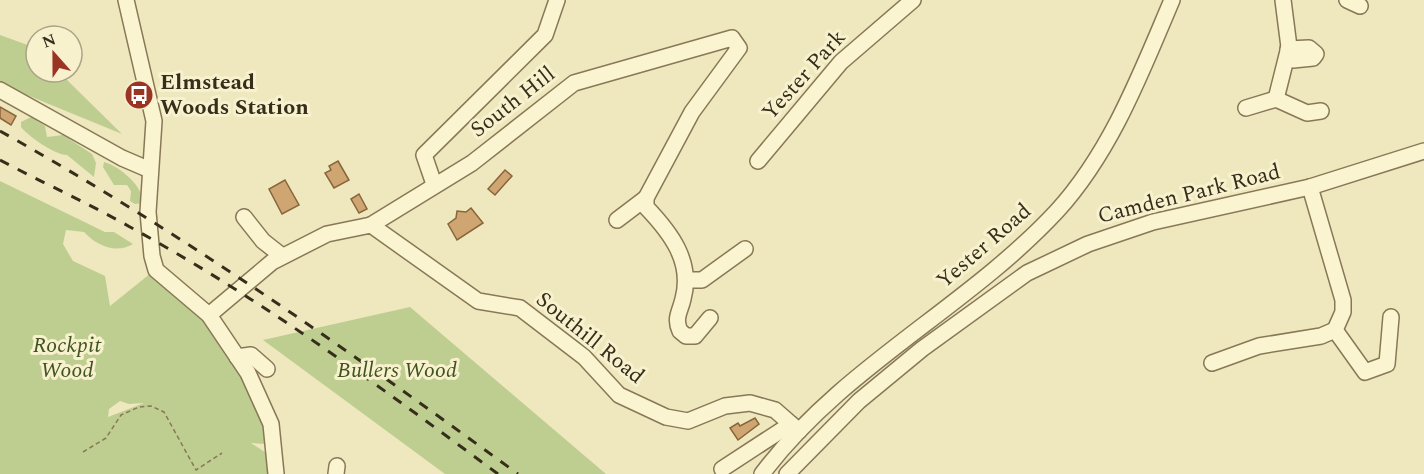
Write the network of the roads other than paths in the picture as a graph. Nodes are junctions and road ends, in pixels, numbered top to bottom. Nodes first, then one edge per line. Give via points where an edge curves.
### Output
1 (126, 0) edge
2 (557, 0) edge
3 (913, 0) edge
4 (1172, 0) edge
5 (1283, 0) edge
6 (0, 90) edge
7 (1276, 99) junction
8 (1246, 108) dead end
9 (1321, 111) dead end
10 (1424, 151) edge
11 (758, 161) dead end
12 (150, 170) junction
13 (434, 184) junction
14 (1310, 187) junction
15 (646, 198) junction
16 (244, 217) dead end
17 (617, 220) dead end
18 (371, 225) junction
19 (745, 249) dead end
20 (282, 256) junction
21 (687, 280) junction
22 (209, 315) junction
23 (1391, 317) dead end
24 (710, 318) dead end
25 (1335, 330) junction
26 (237, 357) junction
27 (1212, 363) dead end
28 (267, 369) dead end
29 (795, 427) junction
30 (722, 469) dead end
31 (276, 474) edge
32 (762, 474) edge
33 (788, 474) edge

1 - 12 street via 154,121
2 - 13 street via 545,35 424,155
3 - 11 street, Yester Park via 841,62
4 - 29 street, Yester Road via 1121,115 1081,182 1058,209 981,282
5 - 7 street via 1291,55
6 - 12 street
7 - 8 street
7 - 9 street via 1307,113
10 - 14 street, Camden Park Road
12 - 22 street via 148,212 156,270
13 - 15 street, South Hill via 472,163 574,83 732,38 739,48 692,112
13 - 18 street, South Hill
14 - 25 street via 1343,300 1343,312
14 - 33 street, Camden Park Road via 1153,222 1088,244 1027,273 859,401
15 - 17 street
15 - 21 street via 646,207 683,259
16 - 20 street via 263,241
18 - 20 street via 327,234
18 - 29 street, Southill Road via 478,301 520,308 585,357 619,394 666,417 688,421 725,406 750,403 775,410
19 - 21 street via 702,280
20 - 22 street
21 - 24 street via 676,316 680,331 695,336
22 - 26 street
23 - 25 street via 1388,364 1365,372
25 - 27 street via 1259,346
26 - 28 street via 250,355
26 - 31 street via 271,424
29 - 30 street
29 - 32 street, Yester Road

